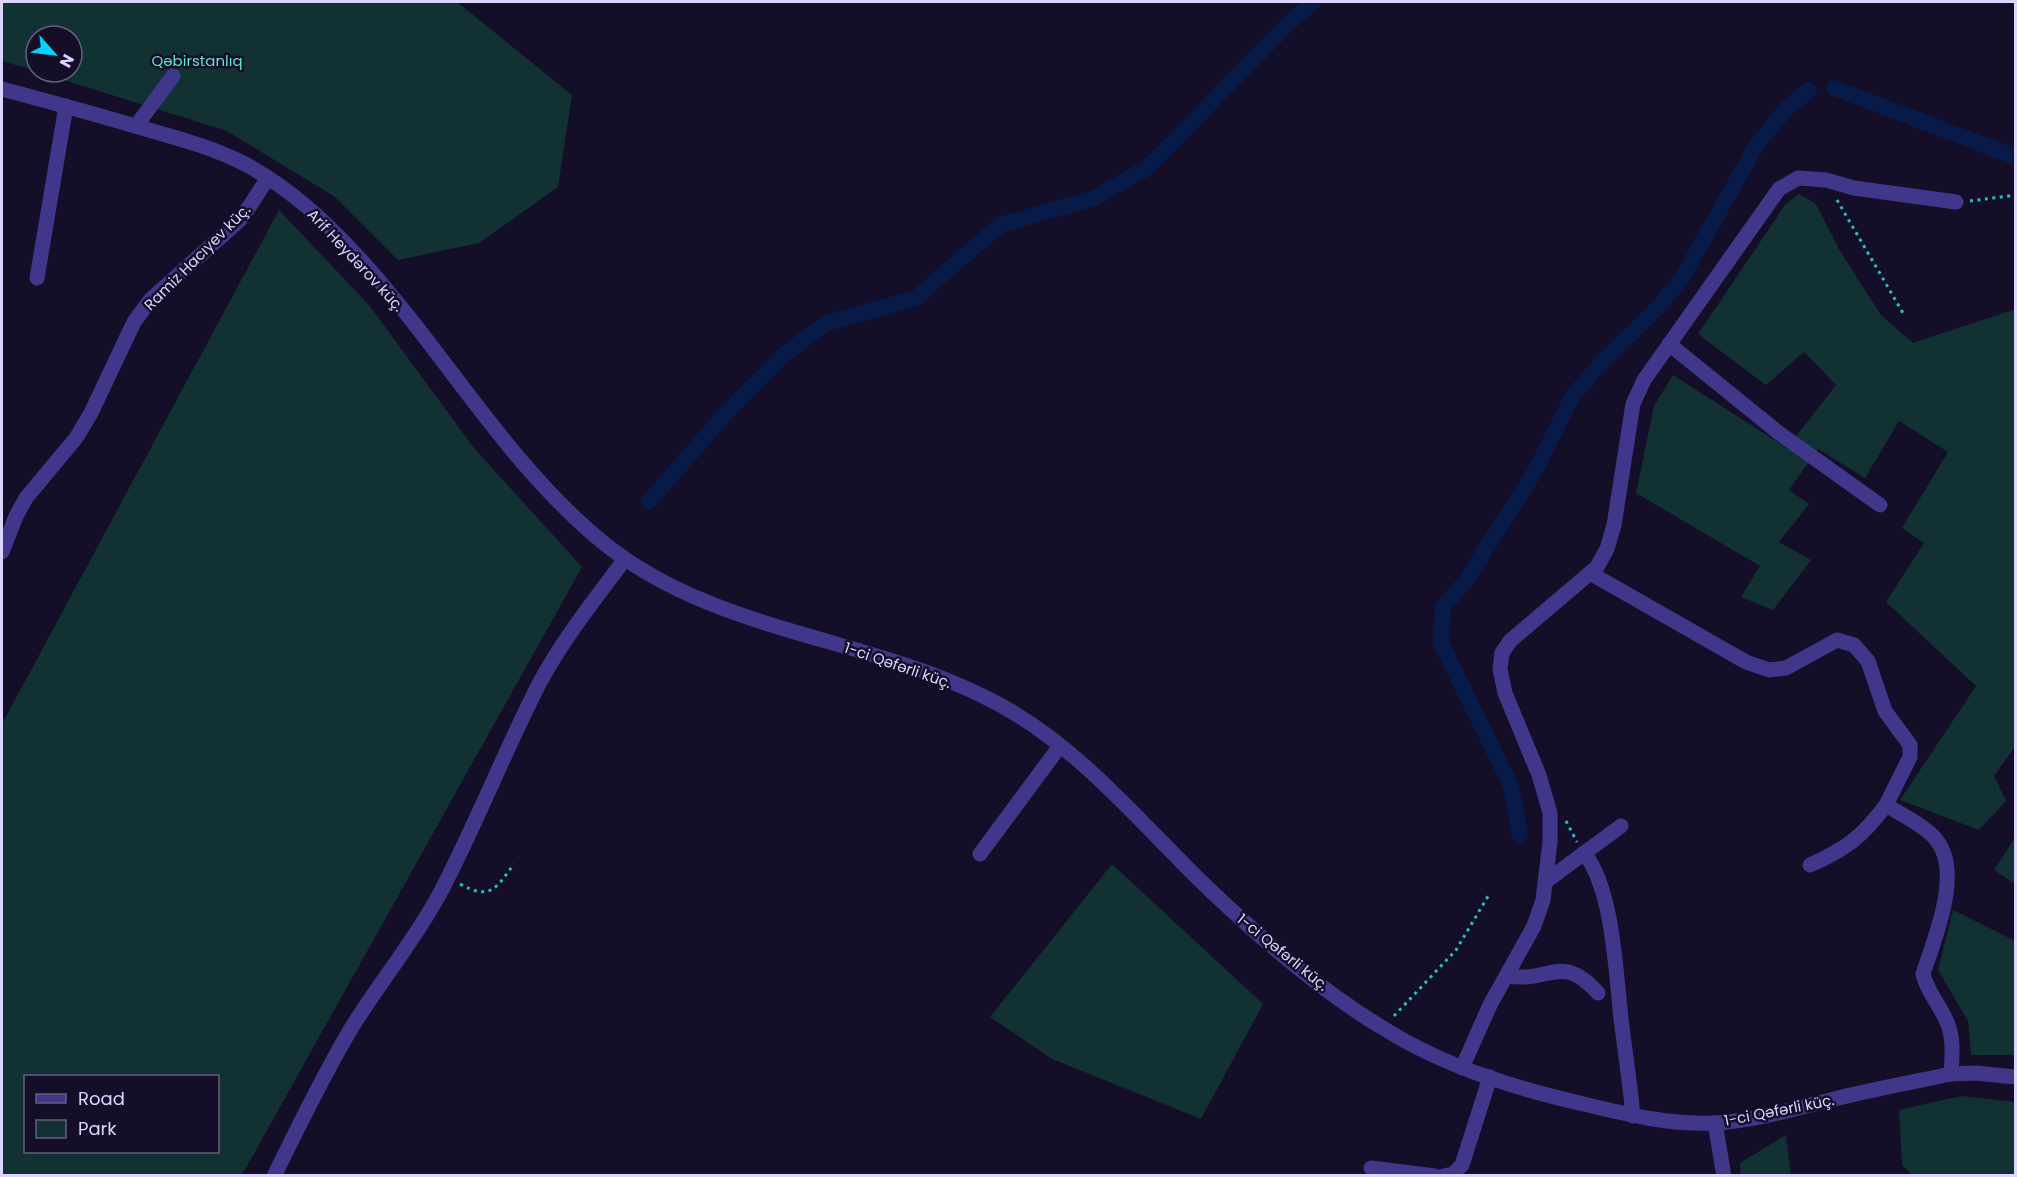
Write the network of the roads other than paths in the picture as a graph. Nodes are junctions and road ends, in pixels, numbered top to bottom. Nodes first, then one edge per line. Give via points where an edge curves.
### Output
1 (172, 76) dead end
2 (2, 90) edge
3 (66, 106) junction
4 (136, 126) junction
5 (268, 178) junction
6 (1956, 202) road end
7 (37, 278) dead end
8 (1669, 344) junction
9 (1880, 505) dead end
10 (2, 552) edge
11 (625, 559) junction
12 (1590, 573) junction
13 (1060, 746) junction
14 (1886, 806) junction
15 (1621, 826) dead end
16 (980, 854) dead end
17 (1584, 854) junction
18 (1810, 865) dead end
19 (1545, 882) junction
20 (1507, 975) junction
21 (1598, 993) dead end
22 (1462, 1068) junction
23 (1951, 1074) junction
24 (1490, 1077) junction
25 (2016, 1077) edge
26 (1633, 1116) junction
27 (1714, 1123) junction
28 (1371, 1168) dead end
29 (274, 1176) edge
30 (1435, 1176) edge
31 (1443, 1176) edge
32 (1724, 1176) edge

1 - 4 street
2 - 3 street, Arif Heydərov küç.
3 - 4 street, Arif Heydərov küç.
3 - 7 street
4 - 5 street, Arif Heydərov küç. via 220,153
5 - 10 street, Ramiz Hacıyev küç. via 241,219 151,299 134,322 91,413 76,438 27,498
5 - 11 street, Arif Heydərov küç. via 334,231 385,286 526,467 563,506
6 - 8 street via 1798,178 1779,189
8 - 9 street via 1779,433
8 - 12 street via 1633,404 1614,525 1607,549
11 - 13 street, 1-ci Qəfərli küç. via 700,601 888,659 952,683 1015,714
11 - 29 street via 582,616 542,680 448,878 352,1027
12 - 14 street via 1746,662 1769,670 1786,668 1838,640 1854,645 1868,661 1885,711 1910,745 1910,758
12 - 19 street via 1510,640 1502,653 1500,669 1505,693 1539,775 1550,813
13 - 16 street
13 - 22 street, 1-ci Qəfərli küç. via 1130,809 1213,893 1283,954 1382,1028
14 - 18 street via 1857,840
14 - 23 street via 1935,838 1946,859 1948,886 1923,974 1948,1023
15 - 17 street
17 - 19 street
17 - 26 street via 1598,877 1612,937
19 - 20 street via 1534,926
20 - 21 street via 1524,979 1560,969 1584,977
20 - 22 street
22 - 24 street, 1-ci Qəfərli küç.
23 - 25 street, 1-ci Qəfərli küç.
23 - 27 street, 1-ci Qəfərli küç.
24 - 26 street, 1-ci Qəfərli küç. via 1555,1098
24 - 31 street via 1462,1165 1453,1174
26 - 27 street, 1-ci Qəfərli küç.
27 - 32 street
28 - 30 street

